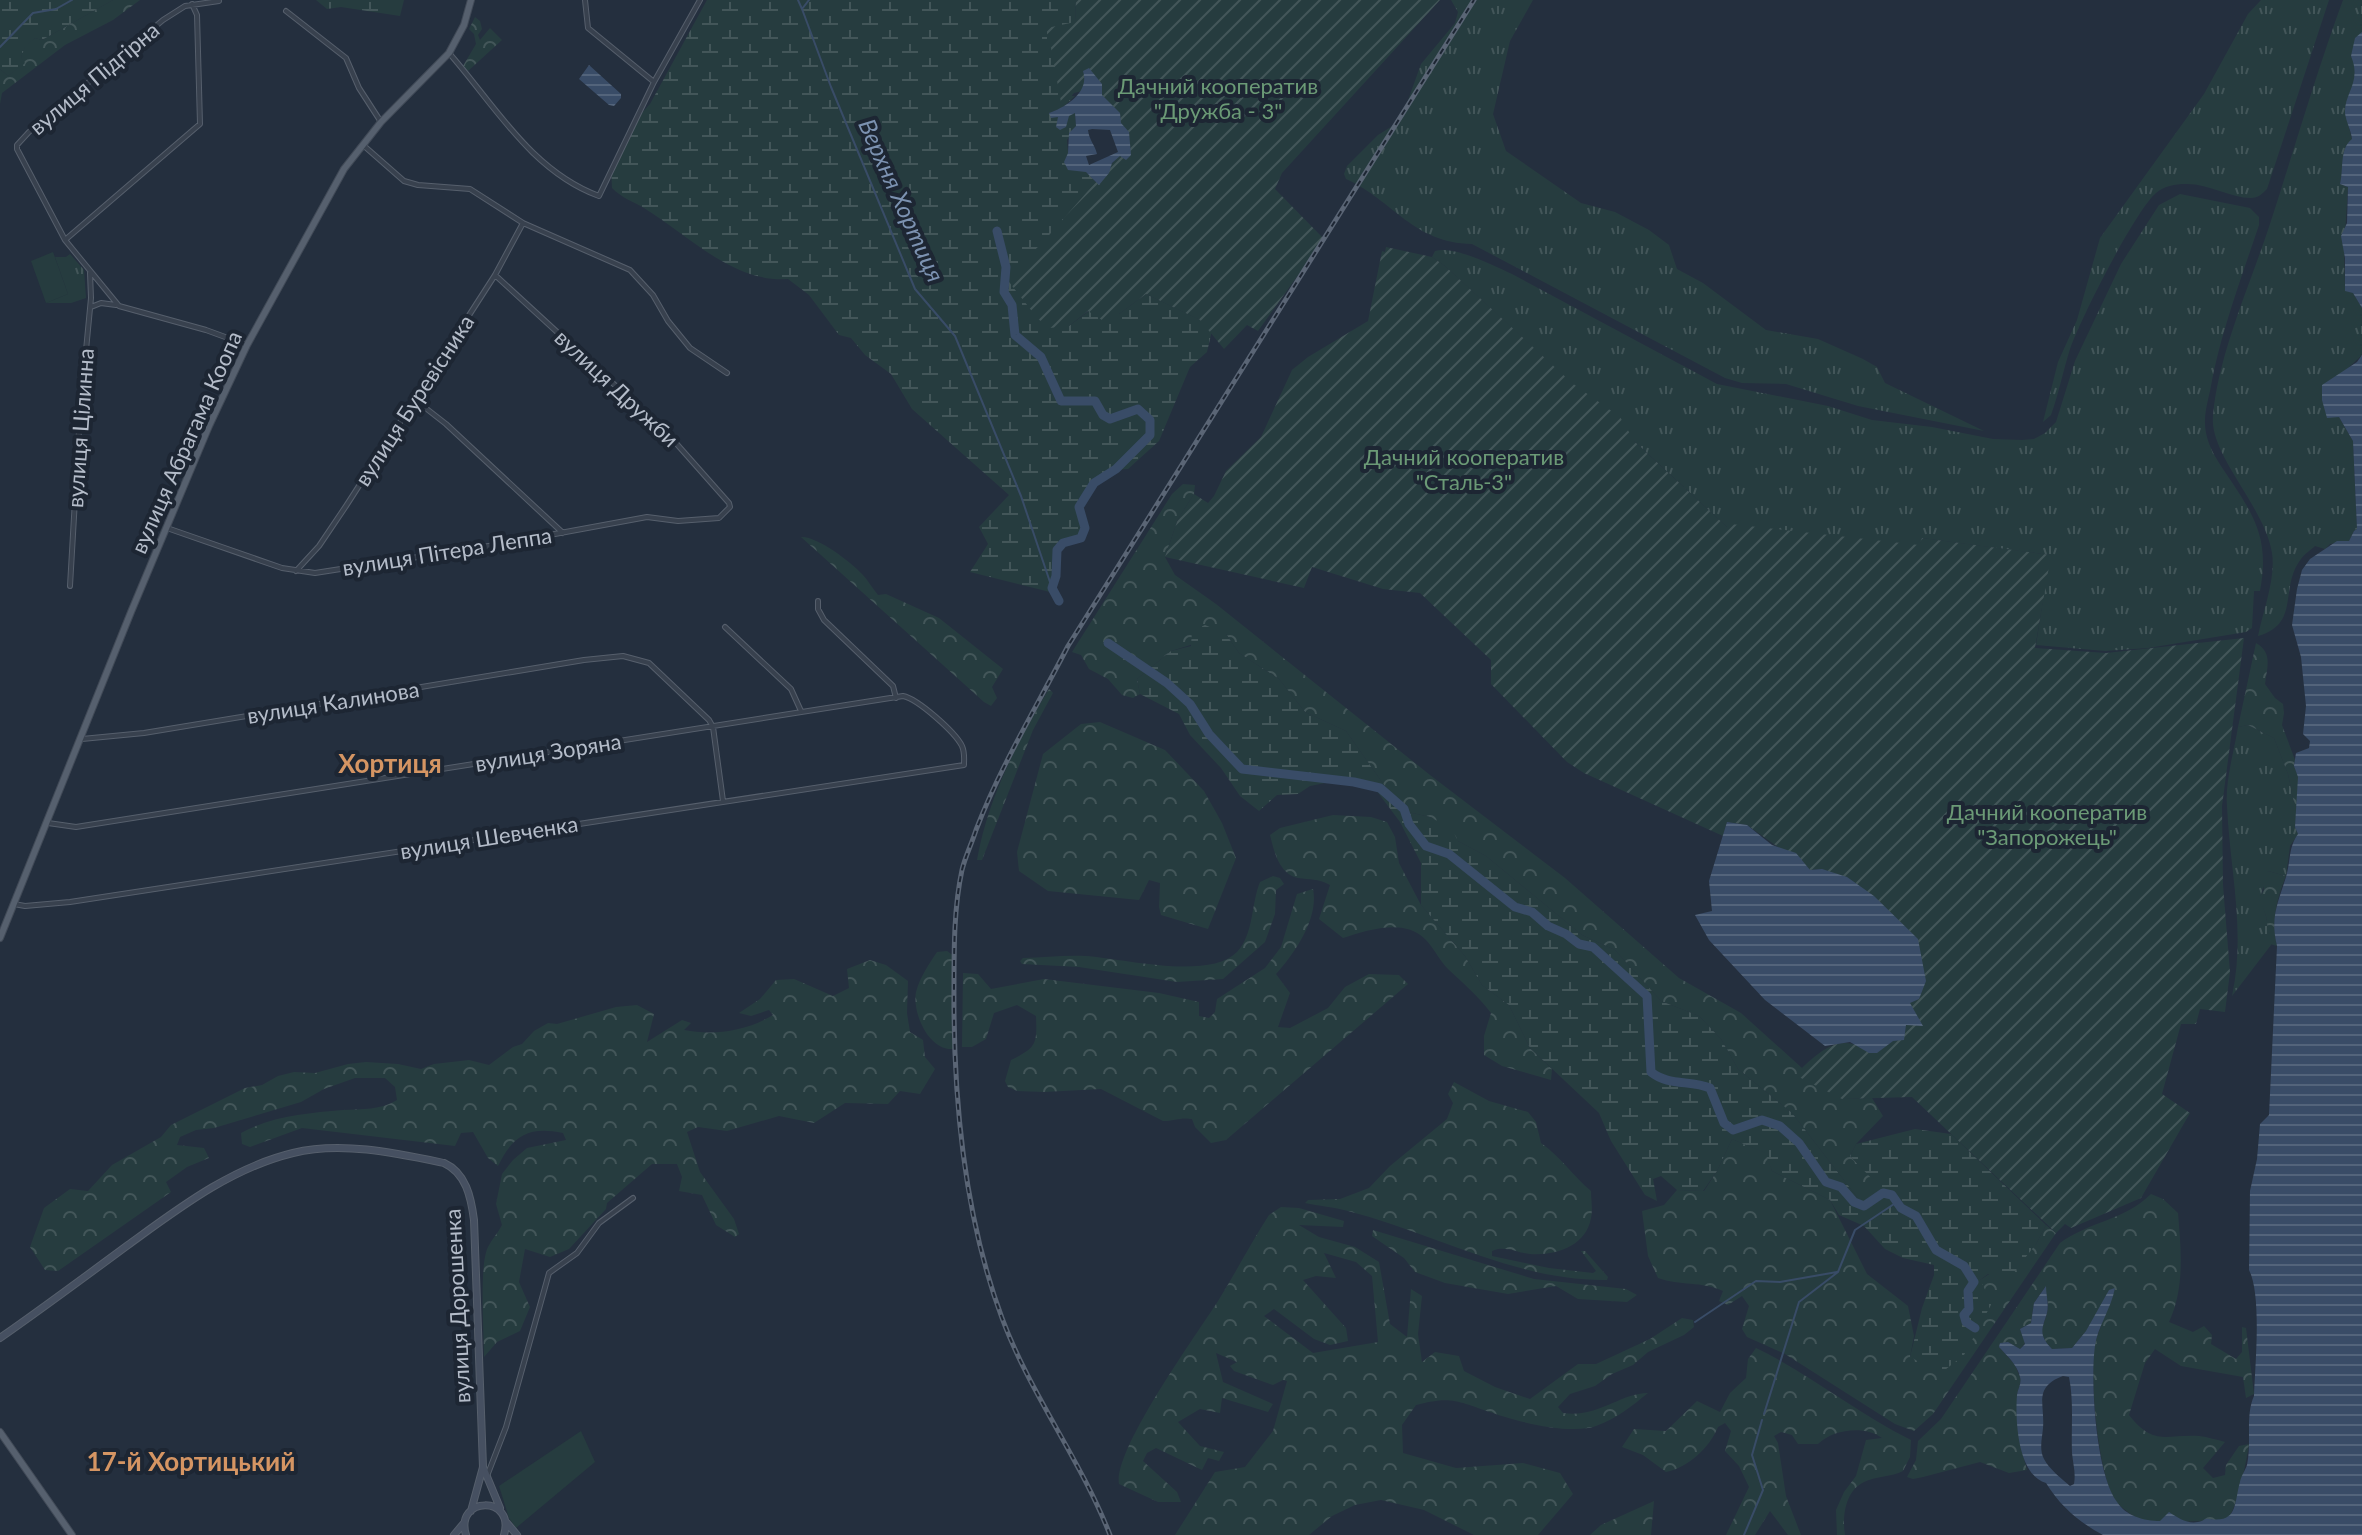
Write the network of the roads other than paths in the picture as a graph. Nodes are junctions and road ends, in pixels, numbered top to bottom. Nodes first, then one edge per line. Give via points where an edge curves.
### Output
1 (471, 0) edge
2 (585, 0) edge
3 (700, 0) edge
4 (219, 1) edge
5 (192, 4) junction
6 (286, 11) dead end
7 (449, 53) junction
8 (654, 82) junction
9 (381, 122) junction
10 (362, 144) junction
11 (523, 223) junction
12 (65, 240) junction
13 (90, 270) junction
14 (495, 275) junction
15 (119, 306) junction
16 (90, 308) junction
17 (247, 345) junction
18 (727, 373) dead end
19 (414, 399) junction
20 (730, 508) joint
21 (167, 528) junction
22 (563, 533) junction
23 (296, 571) junction
24 (70, 586) dead end
25 (818, 601) dead end
26 (725, 627) dead end
27 (896, 698) junction
28 (801, 711) junction
29 (713, 727) junction
30 (82, 739) junction
31 (723, 801) junction
32 (48, 823) junction
33 (14, 904) junction
34 (0, 938) edge
35 (633, 1198) dead end
36 (0, 1338) edge
37 (0, 1432) edge
38 (483, 1467) junction
39 (487, 1477) junction
40 (471, 1511) junction
41 (502, 1514) junction
42 (506, 1521) junction
43 (464, 1523) junction
44 (72, 1535) edge
45 (454, 1535) edge
46 (466, 1535) edge
47 (504, 1535) edge
48 (517, 1535) edge

1 - 7 main road, вулиця Абрагама Коопа
2 - 8 street via 588,28
3 - 8 street
4 - 5 street, вулиця Підгірна
5 - 12 street via 197,15 200,124
5 - 12 street, вулиця Підгірна via 155,26 17,145
6 - 9 street via 346,58
7 - 8 street via 529,150 599,196
7 - 9 main road, вулиця Абрагама Коопа
9 - 10 main road, вулиця Абрагама Коопа
10 - 11 street via 404,181 470,189
10 - 17 main road, вулиця Абрагама Коопа
11 - 14 street, вулиця Буревісника
11 - 18 street via 634,273 690,348
12 - 13 street
13 - 15 street
13 - 16 street, вулиця Цілинна
14 - 19 street, вулиця Буревісника
14 - 20 street, вулиця Дружби via 667,433
15 - 16 street via 101,303
15 - 17 street
16 - 24 street, вулиця Цілинна
17 - 21 main road, вулиця Абрагама Коопа
19 - 22 street
19 - 23 street, вулиця Буревісника via 319,546
20 - 22 street, вулиця Пітера Леппа via 719,518 647,517
21 - 23 street, вулиця Пітера Леппа
21 - 30 main road, вулиця Абрагама Коопа
22 - 23 street, вулиця Пітера Леппа via 315,573
25 - 27 street via 824,620 893,686
26 - 28 street via 791,689
27 - 28 street, вулиця Зоряна
27 - 31 street, вулиця Шевченка via 916,701 959,741 964,765
28 - 29 street, вулиця Зоряна
29 - 30 street, вулиця Калинова via 649,663 623,656
29 - 31 street
29 - 32 street, вулиця Зоряна via 76,827
30 - 32 main road, вулиця Абрагама Коопа
31 - 33 street, вулиця Шевченка via 85,900
32 - 33 main road, вулиця Абрагама Коопа
33 - 34 main road, вулиця Абрагама Коопа
35 - 39 street via 549,1273
36 - 38 street, вулиця Дорошенка via 203,1192 253,1168 293,1153 339,1148 444,1163 460,1175 474,1220
37 - 44 main road
38 - 39 street, вулиця Дорошенка
38 - 40 street, вулиця Дорошенка
39 - 41 street, вулиця Дорошенка
40 - 41 street via 487,1505
40 - 43 street, вулиця Дорошенка
41 - 42 street, вулиця Дорошенка
42 - 47 street
42 - 48 street, вулиця Дорошенка
43 - 45 street, вулиця Дорошенка
43 - 46 street

